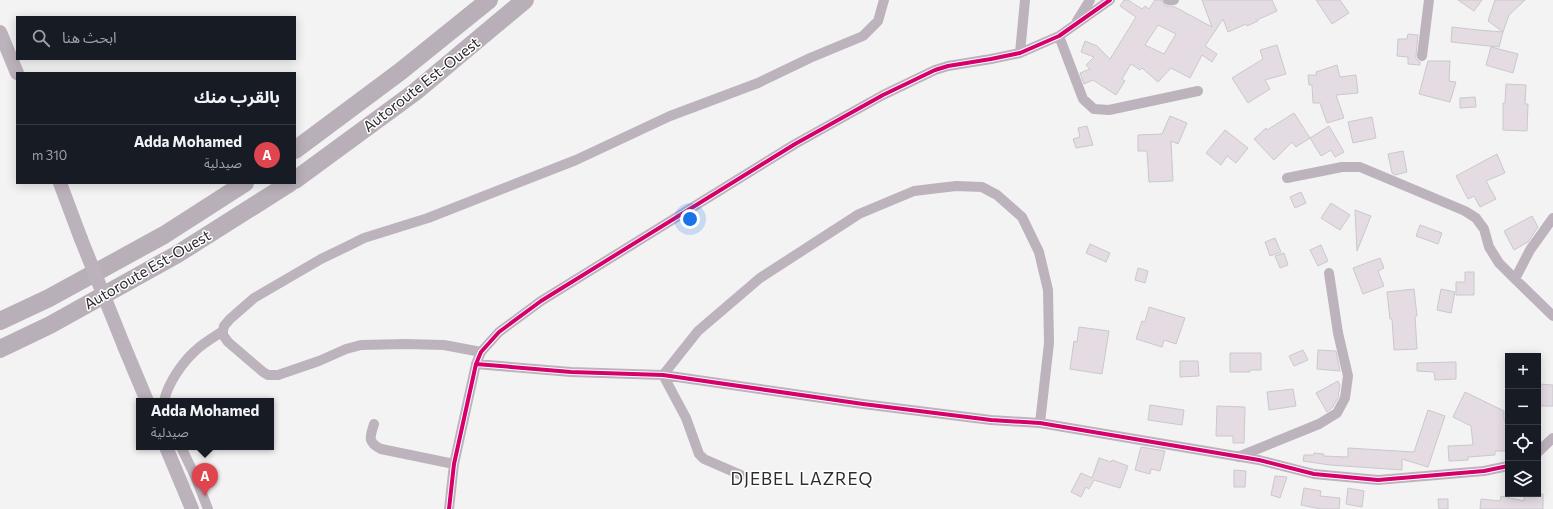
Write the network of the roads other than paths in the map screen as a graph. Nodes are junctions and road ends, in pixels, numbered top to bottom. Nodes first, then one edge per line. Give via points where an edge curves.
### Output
1 (489, 0) edge
2 (525, 0) edge
3 (884, 0) edge
4 (1025, 0) edge
5 (1090, 0) edge
6 (1110, 0) edge
7 (1168, 0) edge
8 (1174, 0) edge
9 (1429, 0) edge
10 (1075, 25) junction
11 (0, 32) edge
12 (1059, 36) junction
13 (1020, 53) junction
14 (1422, 56) dead end
15 (17, 72) edge
16 (1198, 91) dead end
17 (296, 149) edge
18 (1287, 178) dead end
19 (296, 179) edge
20 (60, 184) edge
21 (244, 184) edge
22 (288, 184) edge
23 (1553, 218) edge
24 (1328, 272) dead end
25 (1515, 279) junction
26 (1553, 316) edge
27 (0, 321) edge
28 (223, 331) junction
29 (0, 349) edge
30 (481, 352) junction
31 (476, 364) junction
32 (663, 375) junction
33 (146, 398) edge
34 (165, 398) edge
35 (1040, 423) junction
36 (374, 424) dead end
37 (1553, 438) edge
38 (1541, 449) edge
39 (167, 450) edge
40 (182, 450) edge
41 (1238, 457) junction
42 (454, 464) junction
43 (1505, 467) edge
44 (741, 475) dead end
45 (192, 509) edge
46 (208, 509) edge
47 (449, 509) edge

1 - 17 highway, Autoroute Est-Ouest via 401,71
2 - 19 highway, Autoroute Est-Ouest via 415,92
3 - 28 street via 878,21 863,36 758,83 670,116 576,160 428,218 364,238 321,258 254,298 230,319
4 - 13 street
5 - 10 street
6 - 10 street
7 - 8 street
9 - 14 street
10 - 12 street
11 - 15 main road
12 - 13 street
12 - 16 street via 1083,99 1094,109 1109,110
13 - 30 street via 935,70 876,98 795,144 541,301 498,332
18 - 25 street via 1342,167 1360,167 1465,211 1476,218 1484,229 1489,247 1499,263
20 - 33 main road, bridge
21 - 27 highway, Autoroute Est-Ouest via 164,235 49,298
22 - 29 highway, Autoroute Est-Ouest via 176,255 50,325
23 - 25 street via 1530,250
24 - 41 street via 1348,376 1345,398 1337,413 1319,424
25 - 26 street
28 - 30 street via 228,342 264,372 272,375 361,345 444,345
28 - 34 street via 195,351 181,367
30 - 31 street
31 - 32 street via 571,372
31 - 42 street
32 - 35 street via 991,420
32 - 35 street via 698,331 760,278 859,214 914,191 956,186 982,187 997,195 1022,217 1039,252 1048,290 1049,343
32 - 44 street via 686,418 699,454
35 - 41 street
36 - 42 street via 371,442 380,449
37 - 38 street
39 - 45 main road
40 - 46 street
41 - 43 street via 1314,474 1378,480 1484,471
42 - 47 street

